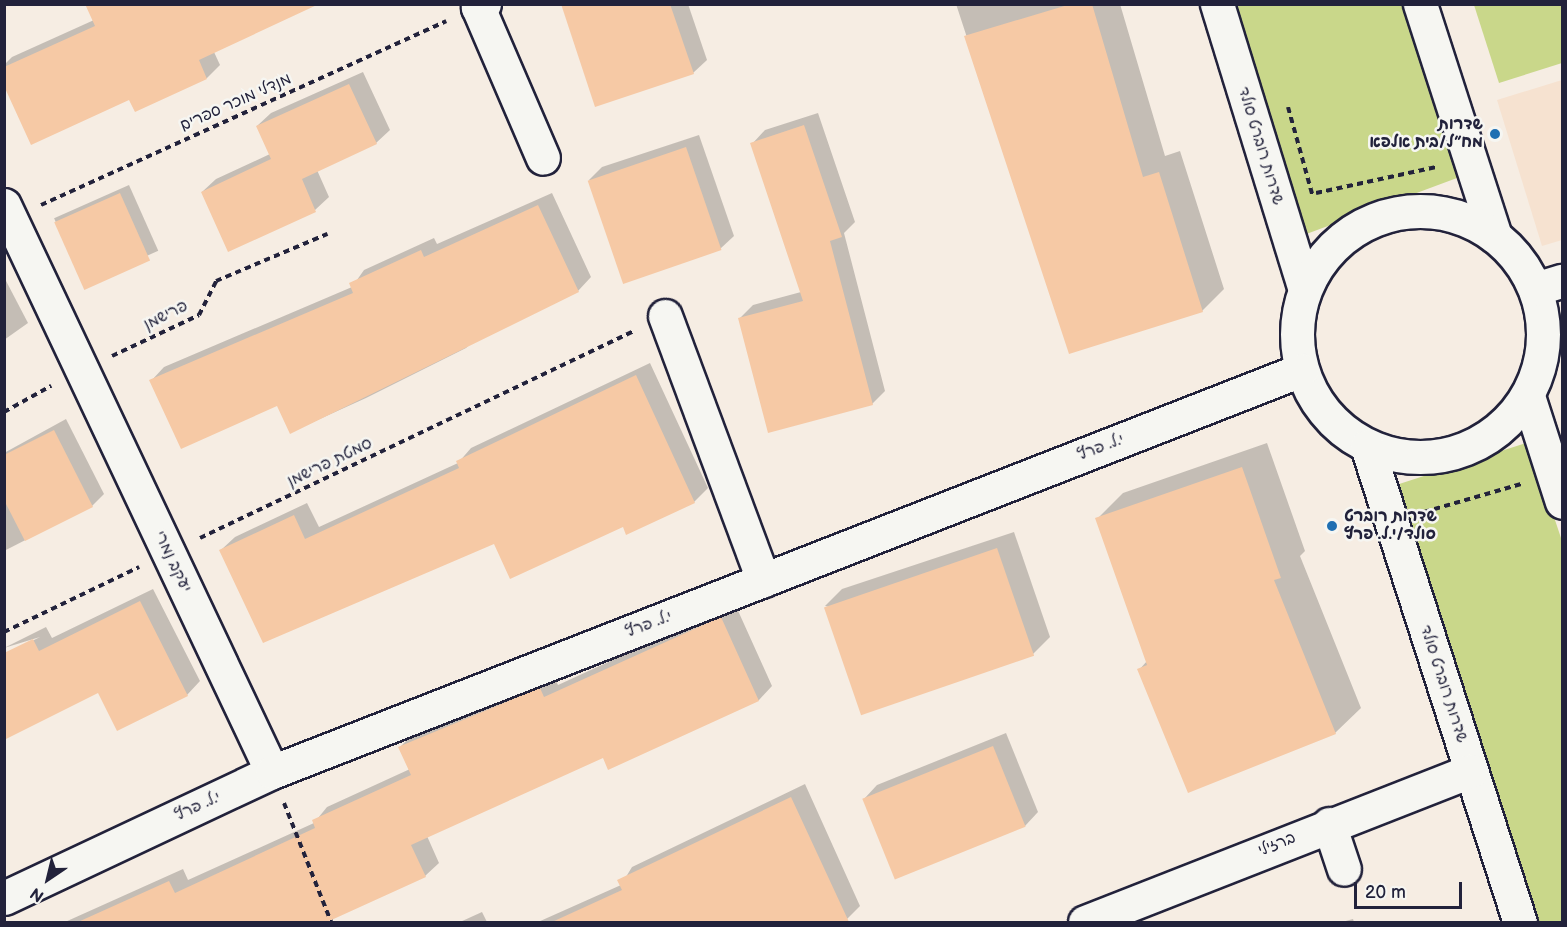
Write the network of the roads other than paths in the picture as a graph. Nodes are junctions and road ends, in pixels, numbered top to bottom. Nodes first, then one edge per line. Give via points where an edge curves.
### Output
1 (1217, 4) edge
2 (1420, 4) edge
3 (481, 6) edge
4 (543, 158) dead end
5 (8, 212) edge
6 (1495, 236) junction
7 (1549, 285) edge
8 (1304, 287) junction
9 (666, 316) road end
10 (1301, 370) junction
11 (1528, 396) junction
12 (1366, 446) junction
13 (1558, 488) edge
14 (763, 580) junction
15 (1471, 771) junction
16 (272, 772) junction
17 (1329, 824) junction
18 (1344, 869) dead end
19 (4, 898) edge
20 (1085, 922) edge
21 (1520, 922) edge

1 - 8 street, שדרות רוברט סולד
2 - 6 street
3 - 4 street
5 - 16 street, יעקב נמרי
6 - 7 street
6 - 8 street via 1462,218 1425,210 1387,214 1352,230 1324,254
7 - 11 street via 1541,362
8 - 10 street via 1296,328
9 - 14 street
10 - 12 street via 1331,418
10 - 14 street, י.ל. פרץ
11 - 12 street via 1505,424 1475,446 1421,457
11 - 13 street
12 - 15 street, שדרות רוברט סולד
14 - 16 street, י.ל. פרץ
15 - 17 street, ברזילי
15 - 21 street, שדרות רוברט סולד
16 - 19 street, י.ל. פרץ
17 - 18 street
17 - 20 street, ברזילי

